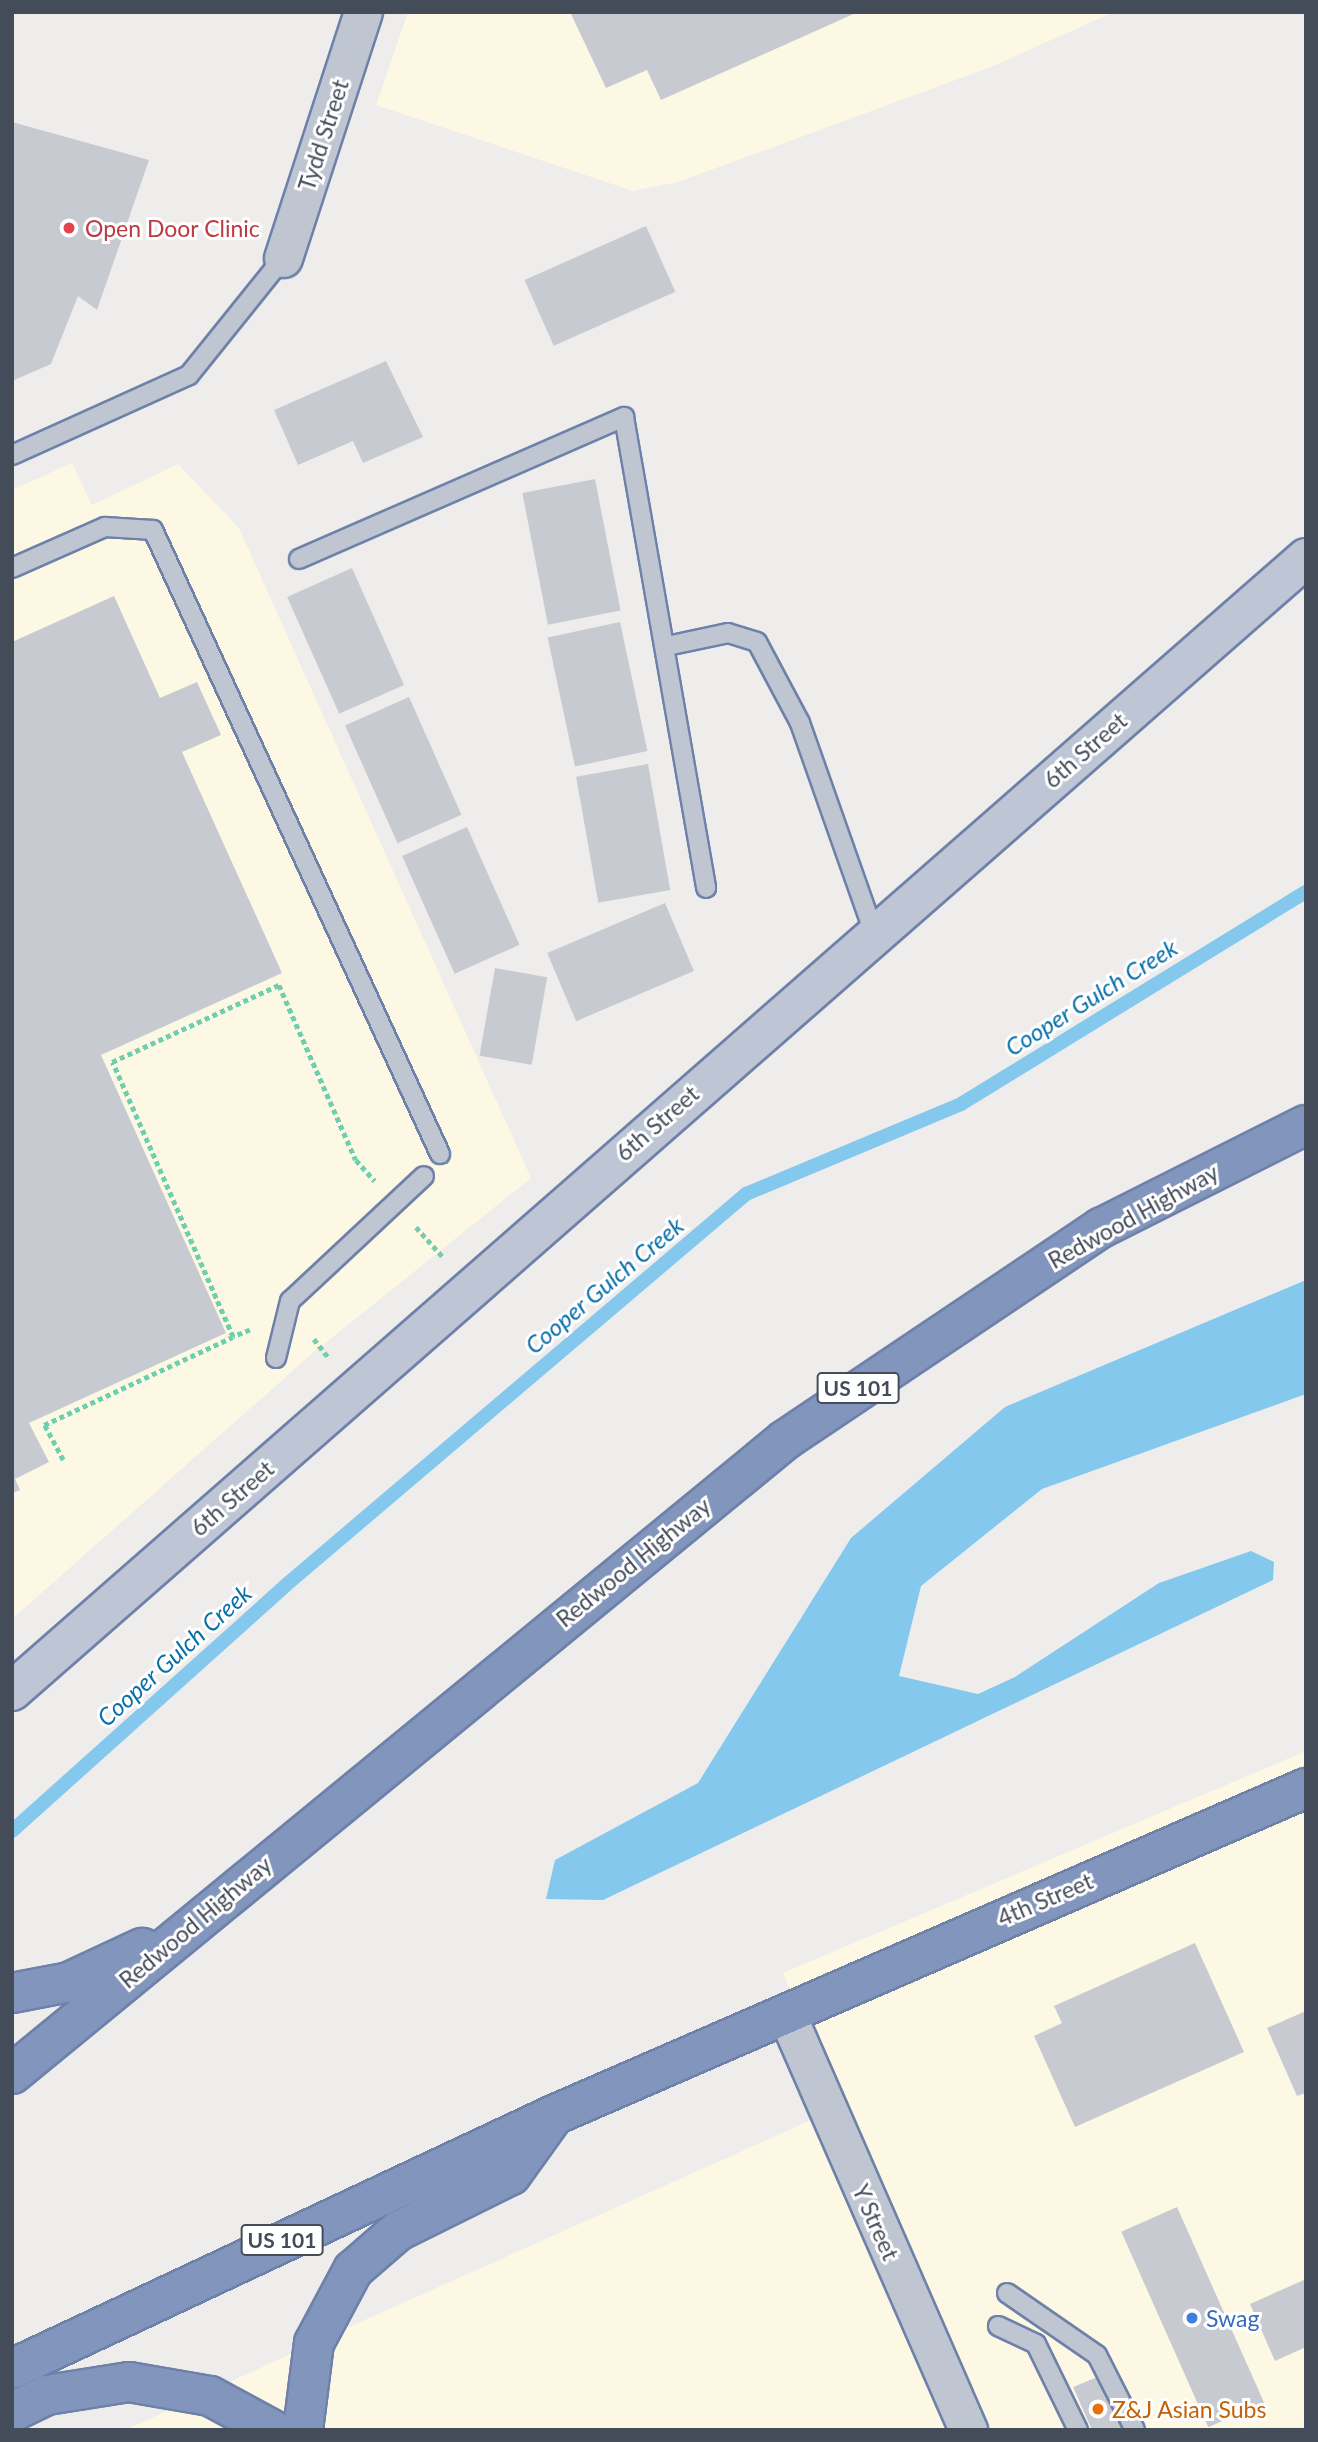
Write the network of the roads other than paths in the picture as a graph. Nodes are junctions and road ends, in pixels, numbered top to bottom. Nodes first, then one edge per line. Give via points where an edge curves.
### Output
1 (363, 12) edge
2 (283, 258) joint
3 (12, 455) edge
4 (1306, 558) edge
5 (299, 559) dead end
6 (12, 568) edge
7 (667, 646) junction
8 (706, 888) dead end
9 (874, 933) junction
10 (1306, 1125) edge
11 (440, 1154) dead end
12 (424, 1176) dead end
13 (276, 1358) dead end
14 (12, 1691) edge
15 (367, 1778) junction
16 (1306, 1787) edge
17 (12, 1993) edge
18 (786, 2013) junction
19 (12, 2074) edge
20 (554, 2115) junction
21 (1007, 2293) dead end
22 (998, 2326) dead end
23 (12, 2369) edge
24 (12, 2412) edge
25 (273, 2430) edge
26 (303, 2430) edge
27 (968, 2430) edge
28 (1078, 2430) edge
29 (1135, 2430) edge

1 - 2 street, Tydd Street
2 - 3 lane via 190,375
4 - 9 street, 6th Street
5 - 7 lane via 624,417
6 - 11 lane via 105,527 153,530
7 - 8 lane
7 - 9 lane via 728,633 757,642 800,723
9 - 14 street, 6th Street
10 - 15 highway, Redwood Highway / US 101 via 1101,1228 904,1354 785,1440
12 - 13 lane via 290,1301
15 - 17 highway via 147,1946 69,1982
15 - 19 highway, Redwood Highway / US 101
16 - 18 highway, 4th Street / US 101
18 - 20 highway, US 101
18 - 27 street, Y Street
20 - 23 highway, US 101
20 - 26 highway via 511,2175 398,2231 353,2270 314,2343
21 - 29 lane via 1097,2355
22 - 28 lane via 1036,2344
24 - 25 highway via 47,2395 129,2382 210,2396

